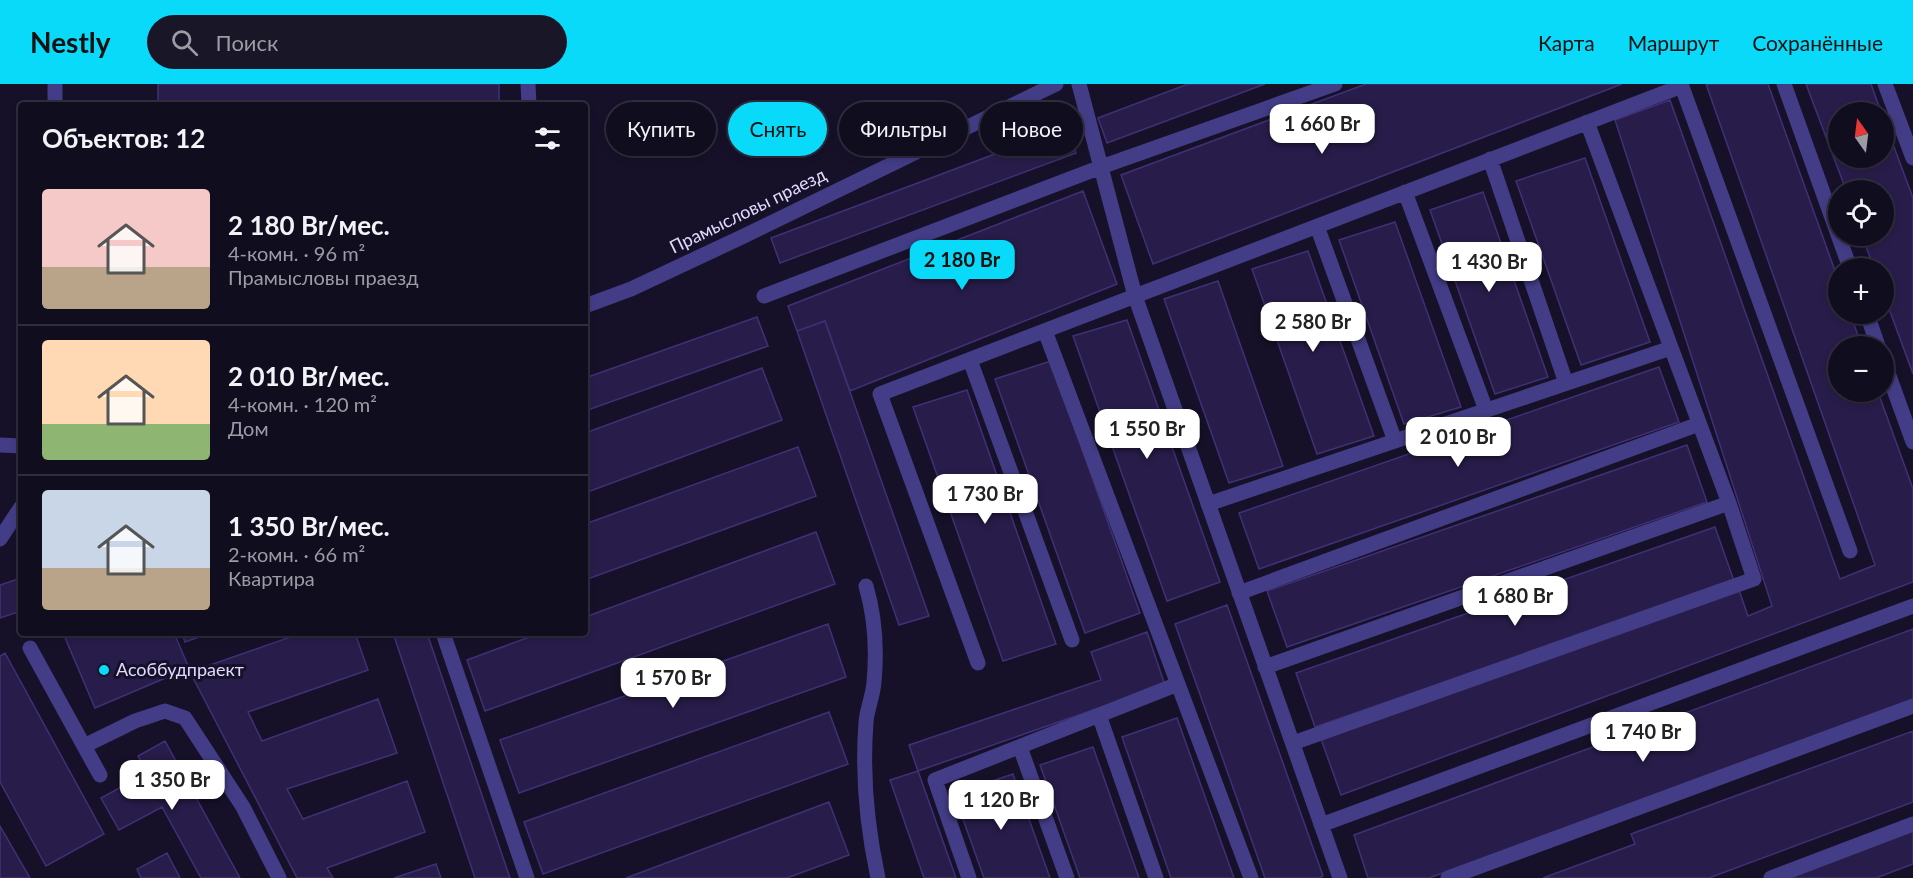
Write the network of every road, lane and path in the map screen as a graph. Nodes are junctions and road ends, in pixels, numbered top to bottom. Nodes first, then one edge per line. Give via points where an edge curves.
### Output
1 (55, 84) edge
2 (528, 84) edge
3 (1056, 84) edge
4 (1079, 84) edge
5 (1335, 84) edge
6 (1784, 84) edge
7 (1885, 84) edge
8 (1681, 85) edge
9 (55, 102) edge
10 (529, 102) edge
11 (1587, 122) junction
12 (1913, 158) edge
13 (1490, 159) junction
14 (1101, 167) junction
15 (1405, 192) junction
16 (1317, 226) junction
17 (1846, 258) edge
18 (764, 296) dead end
19 (1135, 296) junction
20 (588, 305) edge
21 (1045, 331) junction
22 (1671, 348) junction
23 (970, 360) junction
24 (1566, 383) junction
25 (1894, 390) edge
26 (1486, 410) junction
27 (1699, 424) junction
28 (1395, 441) junction
29 (1913, 442) edge
30 (0, 444) edge
31 (18, 446) edge
32 (1729, 503) junction
33 (1208, 504) junction
34 (18, 511) edge
35 (0, 538) edge
36 (1850, 551) dead end
37 (866, 586) dead end
38 (1239, 593) junction
39 (1913, 606) edge
40 (444, 636) edge
41 (1072, 640) dead end
42 (30, 648) dead end
43 (978, 663) dead end
44 (1265, 667) junction
45 (1178, 684) junction
46 (1913, 706) edge
47 (1099, 715) junction
48 (1293, 743) junction
49 (84, 746) junction
50 (1020, 747) junction
51 (100, 775) dead end
52 (1913, 824) edge
53 (1321, 825) junction
54 (279, 878) edge
55 (527, 878) edge
56 (878, 878) edge
57 (969, 878) edge
58 (1067, 878) edge
59 (1156, 878) edge
60 (1251, 878) edge
61 (1340, 878) edge
62 (1448, 878) edge
63 (1771, 878) edge

1 - 9 street
2 - 10 street
3 - 20 street, Прамысловы праезд via 744,236
4 - 14 street
5 - 14 street
6 - 17 street
7 - 12 street
8 - 11 street
8 - 36 street
11 - 13 street
11 - 22 street
13 - 15 street
13 - 24 street
14 - 18 street
14 - 19 street
15 - 16 street
15 - 26 street
16 - 19 street
16 - 28 street
19 - 21 street
19 - 33 street
21 - 23 street
21 - 45 street
22 - 24 street
22 - 27 street
23 - 41 street
23 - 43 street via 880,394
24 - 26 street
25 - 29 street
26 - 28 street
27 - 32 street
27 - 38 street
28 - 33 street
30 - 31 street
32 - 44 street
32 - 48 street via 1754,579
33 - 38 street
34 - 35 street
37 - 56 street via 875,627 865,781
38 - 44 street
39 - 53 street
40 - 55 street
42 - 49 street
44 - 48 street
45 - 47 street
45 - 60 street
46 - 62 street
47 - 50 street
47 - 59 street
48 - 53 street
49 - 51 street
49 - 54 street via 165,711 185,718 243,807
50 - 57 street via 935,780
50 - 58 street
52 - 63 street
53 - 61 street

